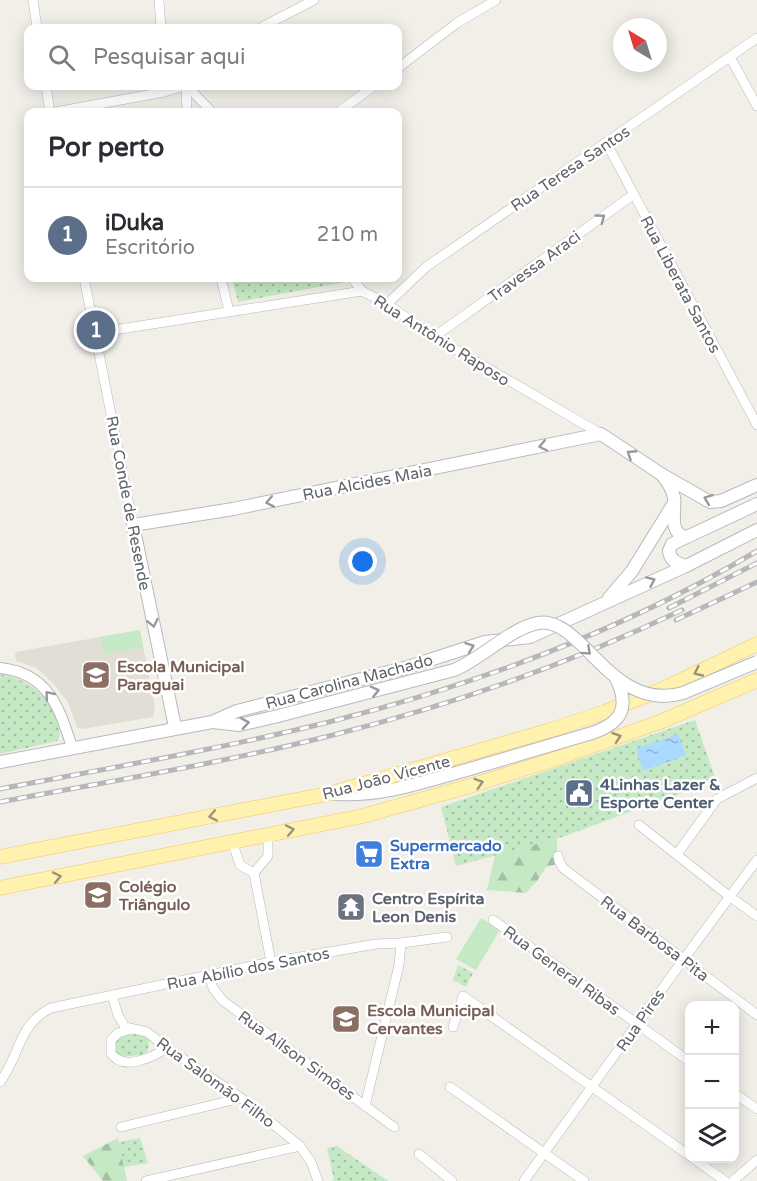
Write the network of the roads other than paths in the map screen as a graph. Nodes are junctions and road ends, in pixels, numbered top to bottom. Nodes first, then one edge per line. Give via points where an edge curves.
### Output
1 (33, 0) edge
2 (159, 0) edge
3 (291, 0) edge
4 (496, 0) edge
5 (312, 1) edge
6 (293, 11) junction
7 (36, 24) edge
8 (160, 24) edge
9 (268, 24) edge
10 (757, 38) edge
11 (730, 57) junction
12 (402, 65) edge
13 (47, 90) edge
14 (158, 90) edge
15 (186, 90) edge
16 (190, 90) edge
17 (368, 90) edge
18 (757, 106) edge
19 (49, 108) edge
20 (74, 108) edge
21 (187, 108) edge
22 (208, 108) edge
23 (344, 108) edge
24 (607, 144) junction
25 (633, 195) junction
26 (85, 282) edge
27 (222, 282) edge
28 (355, 282) edge
29 (362, 291) junction
30 (387, 304) junction
31 (229, 311) junction
32 (95, 333) junction
33 (434, 337) junction
34 (757, 424) edge
35 (601, 434) junction
36 (661, 474) junction
37 (757, 485) edge
38 (674, 502) junction
39 (757, 504) edge
40 (133, 525) junction
41 (757, 530) edge
42 (690, 535) junction
43 (686, 566) junction
44 (601, 604) junction
45 (757, 645) edge
46 (757, 662) edge
47 (0, 668) edge
48 (616, 677) junction
49 (757, 680) edge
50 (212, 722) junction
51 (175, 727) junction
52 (551, 730) junction
53 (72, 747) junction
54 (561, 757) junction
55 (0, 762) edge
56 (757, 778) edge
57 (332, 793) junction
58 (639, 825) dead end
59 (268, 834) junction
60 (232, 841) junction
61 (677, 854) junction
62 (558, 856) dead end
63 (0, 857) edge
64 (757, 860) edge
65 (254, 873) junction
66 (0, 888) edge
67 (729, 897) junction
68 (757, 916) edge
69 (493, 920) dead end
70 (447, 937) dead end
71 (401, 943) junction
72 (682, 960) junction
73 (271, 962) junction
74 (209, 975) junction
75 (112, 995) junction
76 (757, 1015) edge
77 (120, 1018) junction
78 (636, 1025) junction
79 (453, 1027) dead end
80 (131, 1029) junction
81 (115, 1034) junction
82 (167, 1048) junction
83 (685, 1059) edge
84 (0, 1082) edge
85 (450, 1087) dead end
86 (592, 1087) junction
87 (739, 1096) edge
88 (241, 1098) junction
89 (365, 1106) junction
90 (757, 1109) edge
91 (121, 1127) dead end
92 (394, 1127) dead end
93 (300, 1146) junction
94 (685, 1153) edge
95 (419, 1154) dead end
96 (545, 1154) junction
97 (700, 1163) edge
98 (755, 1165) edge
99 (146, 1181) edge
100 (318, 1181) edge
101 (452, 1181) edge
102 (524, 1181) edge
103 (584, 1181) edge
104 (725, 1181) edge
105 (733, 1181) edge

1 - 7 street
2 - 8 street
3 - 6 street
4 - 12 street via 457,23
5 - 6 street
6 - 9 street
10 - 11 street, Rua Teresa Santos
11 - 18 street
11 - 24 street, Rua Teresa Santos
13 - 19 street
14 - 20 street
15 - 21 street
16 - 22 street
17 - 23 street
24 - 25 street, Rua Liberata Santos
24 - 30 street, Rua Teresa Santos via 426,267
33 -> 25 street, Travessa Araci
25 - 34 street, Rua Liberata Santos
26 - 32 street, Rua Conde de Resende
27 - 31 street
28 - 29 street
29 - 30 street, Rua Antônio Raposo
29 - 31 street, Rua Antônio Raposo
30 - 33 street, Rua Antônio Raposo
31 - 32 street, Rua Antônio Raposo
32 - 40 street, Rua Conde de Resende
33 - 35 street, Rua Antônio Raposo
36 -> 35 main road, Rua Antônio Raposo
35 -> 40 main road, Rua Alcides Maia via 233,510
37 -> 36 main road, Rua Antônio Raposo via 714,502
36 - 38 main road
38 - 42 main road via 675,530 679,535
38 - 44 main road via 632,571
39 - 42 main road
40 -> 51 main road, Rua Conde de Resende
41 - 43 main road, Rua Carolina Machado
42 - 43 main road via 672,544 669,553 675,562
44 -> 43 main road, Rua Carolina Machado
50 -> 44 main road, Rua Carolina Machado via 237,711 408,667 476,644 530,637
45 -> 52 main road, Rua João Vicente via 636,700
46 - 48 main road, bridge via 672,696 642,693
53 -> 47 street via 62,716 47,690 12,669
50 -> 48 main road, bridge via 239,725 454,670 539,623 563,630
48 - 57 main road, bridge via 623,704 610,725 390,791
54 -> 49 main road, Rua João Vicente via 660,722
50 - 51 main road, Rua Carolina Machado
51 - 53 main road, Rua Carolina Machado
52 - 54 main road via 565,740
52 - 57 main road, Rua João Vicente
53 - 55 main road, Rua Carolina Machado
59 -> 54 main road, Rua João Vicente via 363,816
56 - 61 street via 717,799
57 -> 63 main road, Rua João Vicente
58 - 61 street
59 - 60 main road, Rua João Vicente
59 - 65 street via 267,858
60 - 65 street via 240,865
66 -> 60 main road, Rua João Vicente
61 - 67 street
62 - 72 street, Rua Barbosa Pita via 563,868
64 - 67 street, Rua Pires
65 - 73 street
67 - 68 street
67 - 72 street, Rua Pires
69 - 78 street, Rua General Ribas
70 - 71 street, Rua Abílio dos Santos
71 - 73 street, Rua Abílio dos Santos
71 - 89 street
72 - 76 street, Rua Barbosa Pita
72 - 78 street, Rua Pires
73 - 74 street, Rua Abílio dos Santos
74 - 75 street, Rua Abílio dos Santos
74 - 89 street, Rua Aílson Simões via 222,1000
75 - 77 street, Rua Salomão Filho
75 - 84 street, Rua Abílio dos Santos via 51,1008 36,1018 27,1027
77 - 80 street, Rua Salomão Filho
77 - 81 street
78 - 83 street, Rua General Ribas
78 - 86 street, Rua Pires
79 - 86 street via 463,996
80 - 81 street
80 - 82 street, Rua Salomão Filho via 147,1032
81 - 82 street via 110,1048 113,1057 121,1062 149,1058
82 - 88 street, Rua Salomão Filho
85 - 96 street
86 - 94 street
86 - 96 street, Rua Pires
87 - 90 street
88 - 91 street
88 - 93 street, Rua Salomão Filho
89 - 92 street, Rua Aílson Simões
93 - 99 street, Rua Salomão Filho
93 - 100 street, Rua Salomão Filho
95 - 101 street
96 - 102 street, Rua Pires
96 - 103 street
97 - 104 street
98 - 105 street

